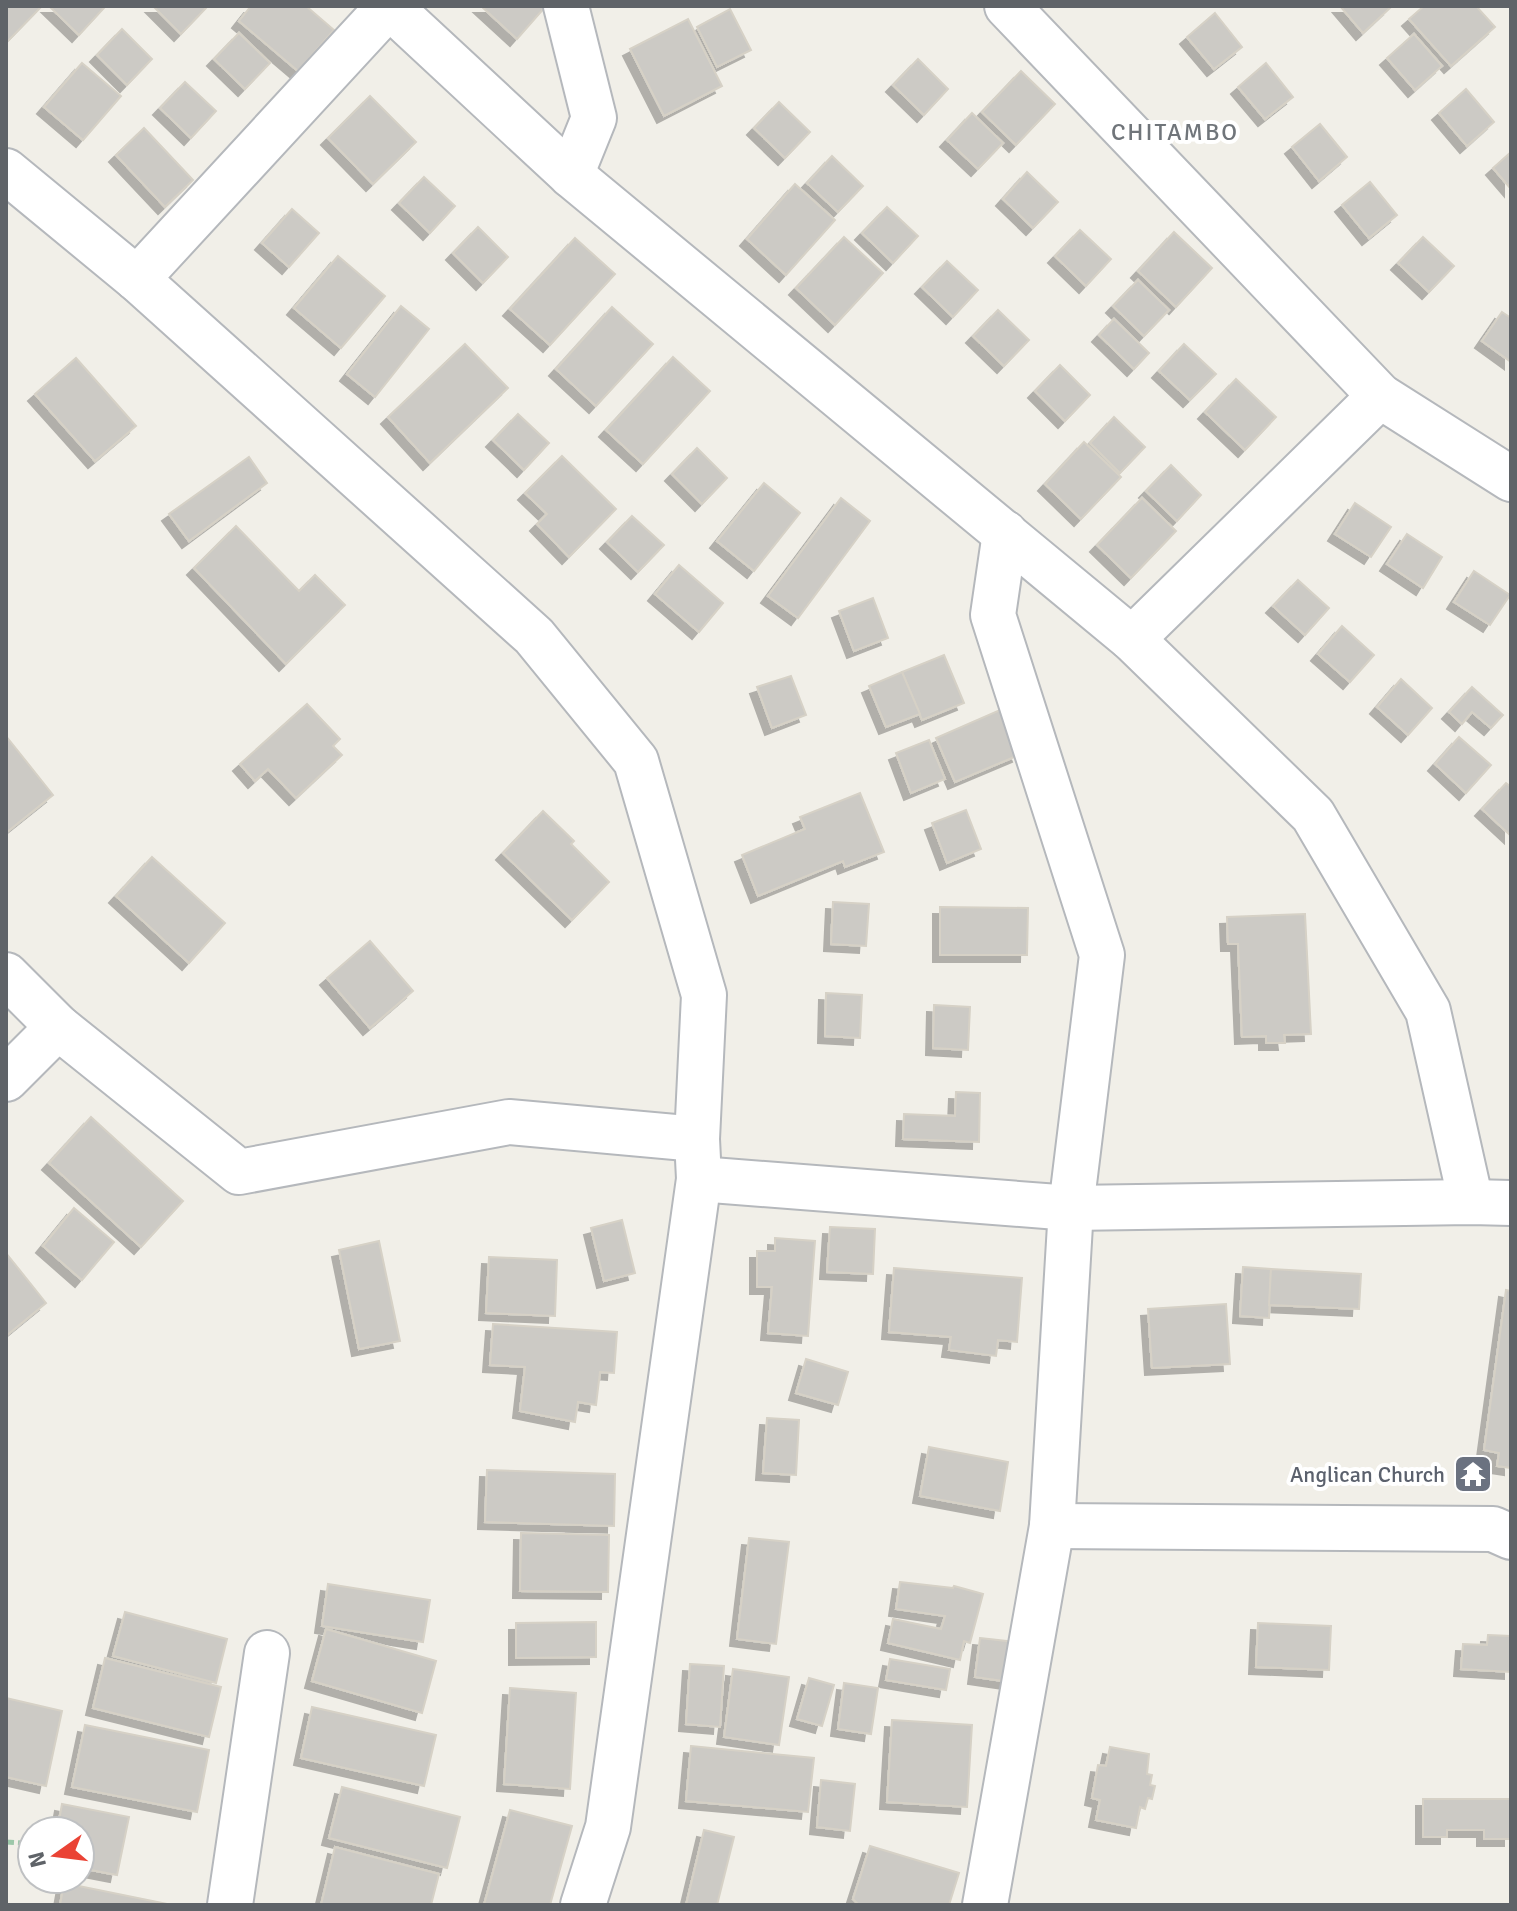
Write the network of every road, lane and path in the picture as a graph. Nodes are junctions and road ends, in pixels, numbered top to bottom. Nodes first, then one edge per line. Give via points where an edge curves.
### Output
1 (389, 6) edge
2 (566, 6) edge
3 (1007, 6) edge
4 (6, 171) edge
5 (571, 175) junction
6 (137, 279) junction
7 (1380, 396) junction
8 (1511, 479) edge
9 (1005, 533) junction
10 (1132, 639) junction
11 (6, 975) edge
12 (58, 1027) junction
13 (6, 1079) edge
14 (698, 1159) junction
15 (1491, 1203) edge
16 (1071, 1208) junction
17 (1052, 1526) junction
18 (1511, 1537) edge
19 (267, 1653) dead end
20 (230, 1905) edge
21 (583, 1905) edge
22 (985, 1905) edge

1 - 5 street
1 - 6 street
2 - 5 street via 594,118
3 - 7 street
4 - 6 street
5 - 9 street
6 - 14 street via 534,636 636,761 704,995
7 - 8 street
7 - 10 street
9 - 10 street
9 - 16 street via 993,615 1102,955
10 - 15 street via 1313,815 1428,1011
11 - 12 street
12 - 13 street
12 - 14 street via 239,1172 509,1122
14 - 16 street
14 - 21 street via 608,1827
15 - 16 street
16 - 17 street
17 - 18 street via 1493,1529
17 - 22 street
19 - 20 street

